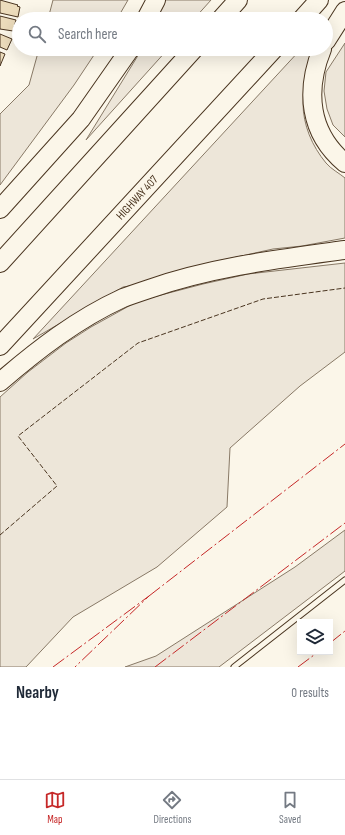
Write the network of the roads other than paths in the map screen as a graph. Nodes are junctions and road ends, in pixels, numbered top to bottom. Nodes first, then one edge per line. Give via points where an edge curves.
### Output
1 (156, 0) edge
2 (238, 0) edge
3 (319, 0) edge
4 (345, 10) edge
5 (150, 12) edge
6 (227, 12) edge
7 (308, 12) edge
8 (333, 30) edge
9 (125, 56) edge
10 (188, 56) edge
11 (268, 56) edge
12 (319, 56) edge
13 (345, 164) edge
14 (0, 209) edge
15 (345, 250) edge
16 (0, 263) edge
17 (0, 346) edge
18 (0, 382) edge
19 (345, 580) edge
20 (234, 667) edge

1 - 5 highway
2 - 6 highway
3 - 7 highway
4 - 8 highway
9 - 14 highway via 81,118
10 - 16 highway
11 - 17 highway, HIGHWAY 407
12 - 13 highway via 313,84 312,105 316,122 323,139
15 - 18 highway via 217,270 123,298 75,324 30,356
19 - 20 lane

